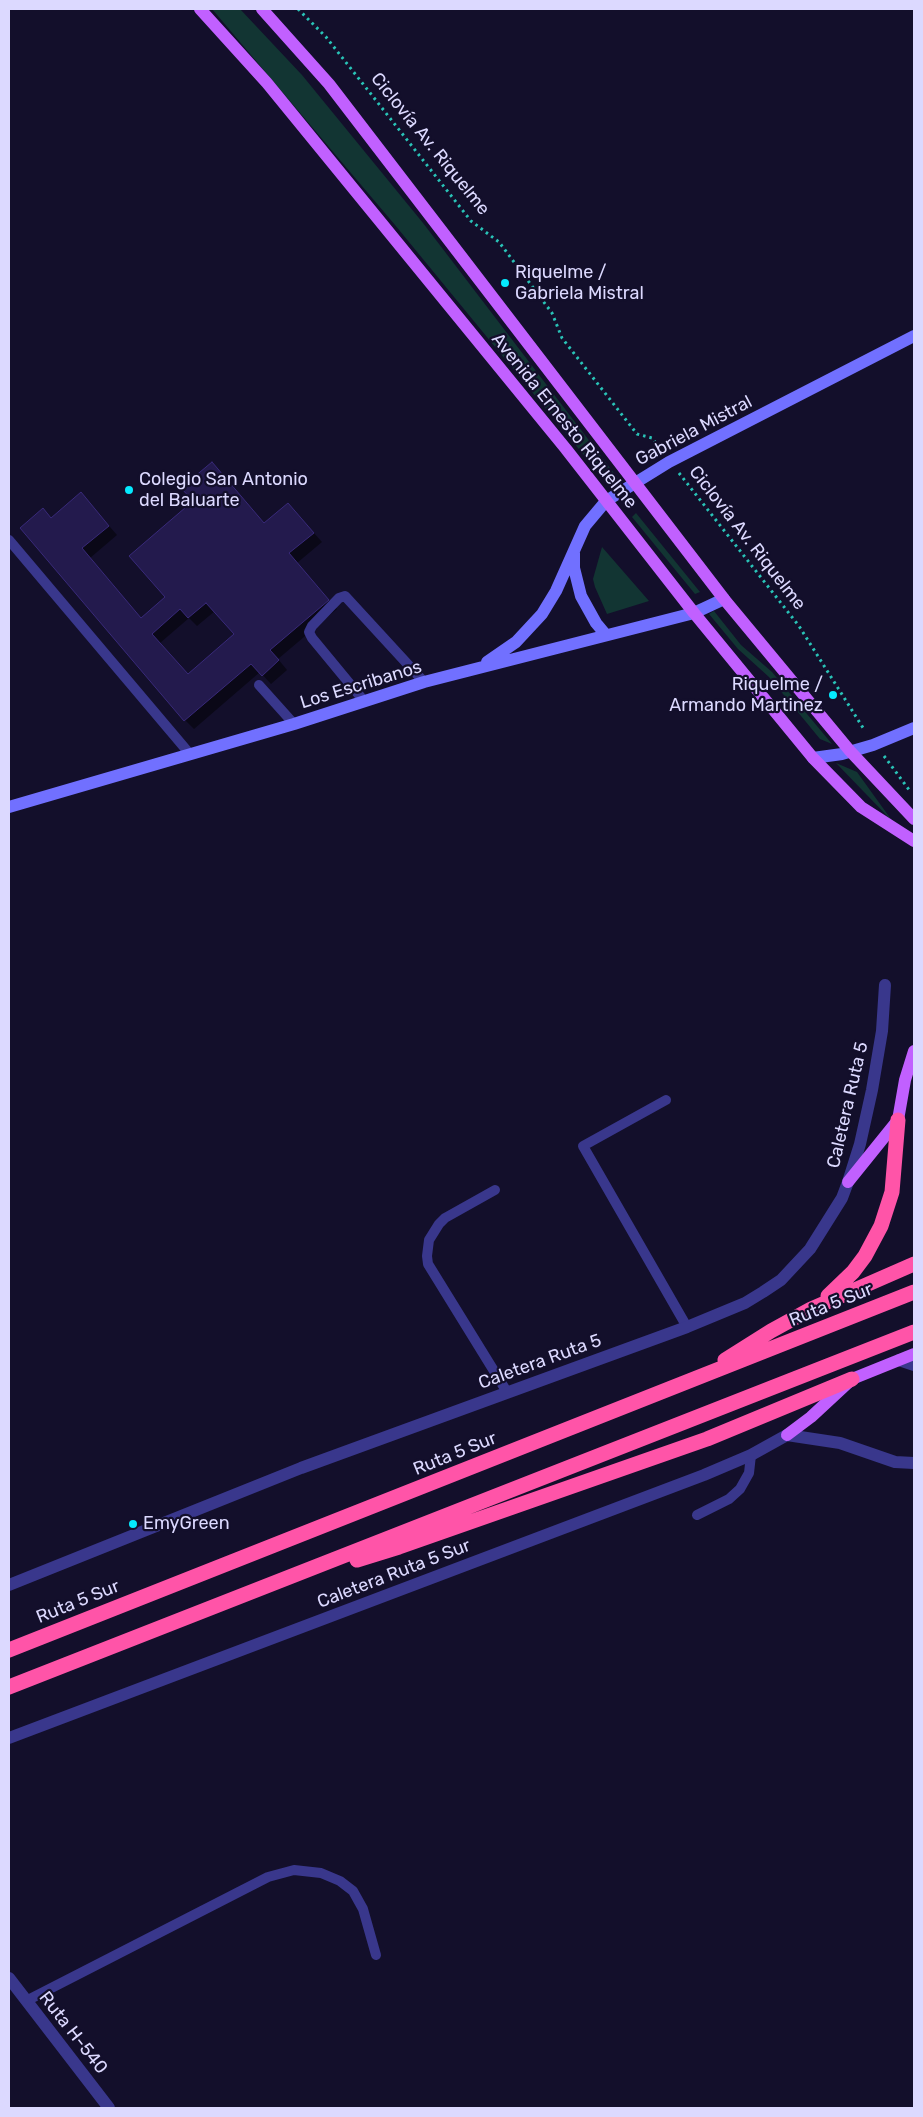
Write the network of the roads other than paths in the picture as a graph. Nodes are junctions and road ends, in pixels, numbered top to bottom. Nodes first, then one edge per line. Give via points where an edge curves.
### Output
1 (200, 9) edge
2 (262, 9) edge
3 (914, 336) edge
4 (635, 482) junction
5 (606, 501) junction
6 (9, 540) edge
7 (574, 550) junction
8 (724, 599) junction
9 (694, 613) junction
10 (606, 635) junction
11 (474, 670) junction
12 (424, 682) junction
13 (259, 684) dead end
14 (364, 701) junction
15 (294, 724) junction
16 (914, 728) edge
17 (850, 751) junction
18 (189, 753) junction
19 (813, 758) junction
20 (9, 807) edge
21 (914, 819) edge
22 (914, 841) edge
23 (885, 985) dead end
24 (914, 1051) edge
25 (666, 1100) dead end
26 (898, 1120) junction
27 (848, 1182) junction
28 (495, 1190) dead end
29 (911, 1263) edge
30 (914, 1292) edge
31 (811, 1309) junction
32 (687, 1327) junction
33 (914, 1332) edge
34 (914, 1356) edge
35 (899, 1360) junction
36 (914, 1365) edge
37 (852, 1379) junction
38 (694, 1380) junction
39 (507, 1392) junction
40 (788, 1435) junction
41 (751, 1455) junction
42 (914, 1463) edge
43 (697, 1515) dead end
44 (9, 1586) edge
45 (248, 1593) junction
46 (9, 1650) edge
47 (9, 1687) edge
48 (9, 1738) edge
49 (376, 1955) dead end
50 (9, 1978) edge
51 (26, 2001) junction
52 (109, 2108) edge

1 - 5 main road, Avenida Ernesto Riquelme via 267,83
2 - 4 main road, Avenida Ernesto Riquelme via 329,84
3 - 4 main road, Gabriela Mistral
4 - 5 main road, Gabriela Mistral
4 - 8 main road, Avenida Ernesto Riquelme
5 - 7 main road, Gabriela Mistral via 585,526
5 - 9 main road, Avenida Ernesto Riquelme
6 - 18 lane
7 - 10 main road via 574,568 581,596
7 - 11 main road, Gabriela Mistral via 542,614 516,642
8 - 9 main road, Los Escribanos
8 - 17 main road, Avenida Ernesto Riquelme
9 - 10 main road, Los Escribanos
9 - 19 main road, Avenida Ernesto Riquelme
10 - 11 main road, Los Escribanos
11 - 12 main road, Los Escribanos
12 - 14 main road, Los Escribanos
12 - 14 lane via 345,596 339,598 309,632
13 - 15 lane
14 - 15 main road, Los Escribanos
15 - 18 main road, Los Escribanos
16 - 17 main road
17 - 19 main road
17 - 21 main road, Avenida Ernesto Riquelme
18 - 20 main road, Los Escribanos
19 - 22 main road, Avenida Ernesto Riquelme via 861,807
23 - 27 street, Caletera Ruta 5 via 882,1031 872,1090
24 - 26 main road
25 - 32 lane via 583,1146
26 - 27 main road
26 - 31 highway via 892,1192 881,1226 854,1272
27 - 32 street, Caletera Ruta 5 via 821,1234 781,1280 745,1303
28 - 39 lane via 438,1224 427,1256 428,1264
29 - 31 highway
30 - 38 highway, Ruta 5 Sur
31 - 38 highway
32 - 39 street, Caletera Ruta 5
33 - 45 highway
34 - 35 main road
35 - 36 street
35 - 37 main road
37 - 40 main road
37 - 45 highway via 707,1439 400,1547
38 - 46 highway, Ruta 5 Sur
39 - 44 street, Caletera Ruta 5 via 301,1468
40 - 41 street, Caletera Ruta 5 Sur
40 - 42 street via 840,1443 895,1462
41 - 43 lane via 748,1473 740,1489 729,1499
41 - 48 street, Caletera Ruta 5 Sur
45 - 47 highway
49 - 51 lane via 363,1909 353,1891 321,1873 294,1870 268,1877
50 - 51 street, Ruta H-540
51 - 52 street, Ruta H-540

